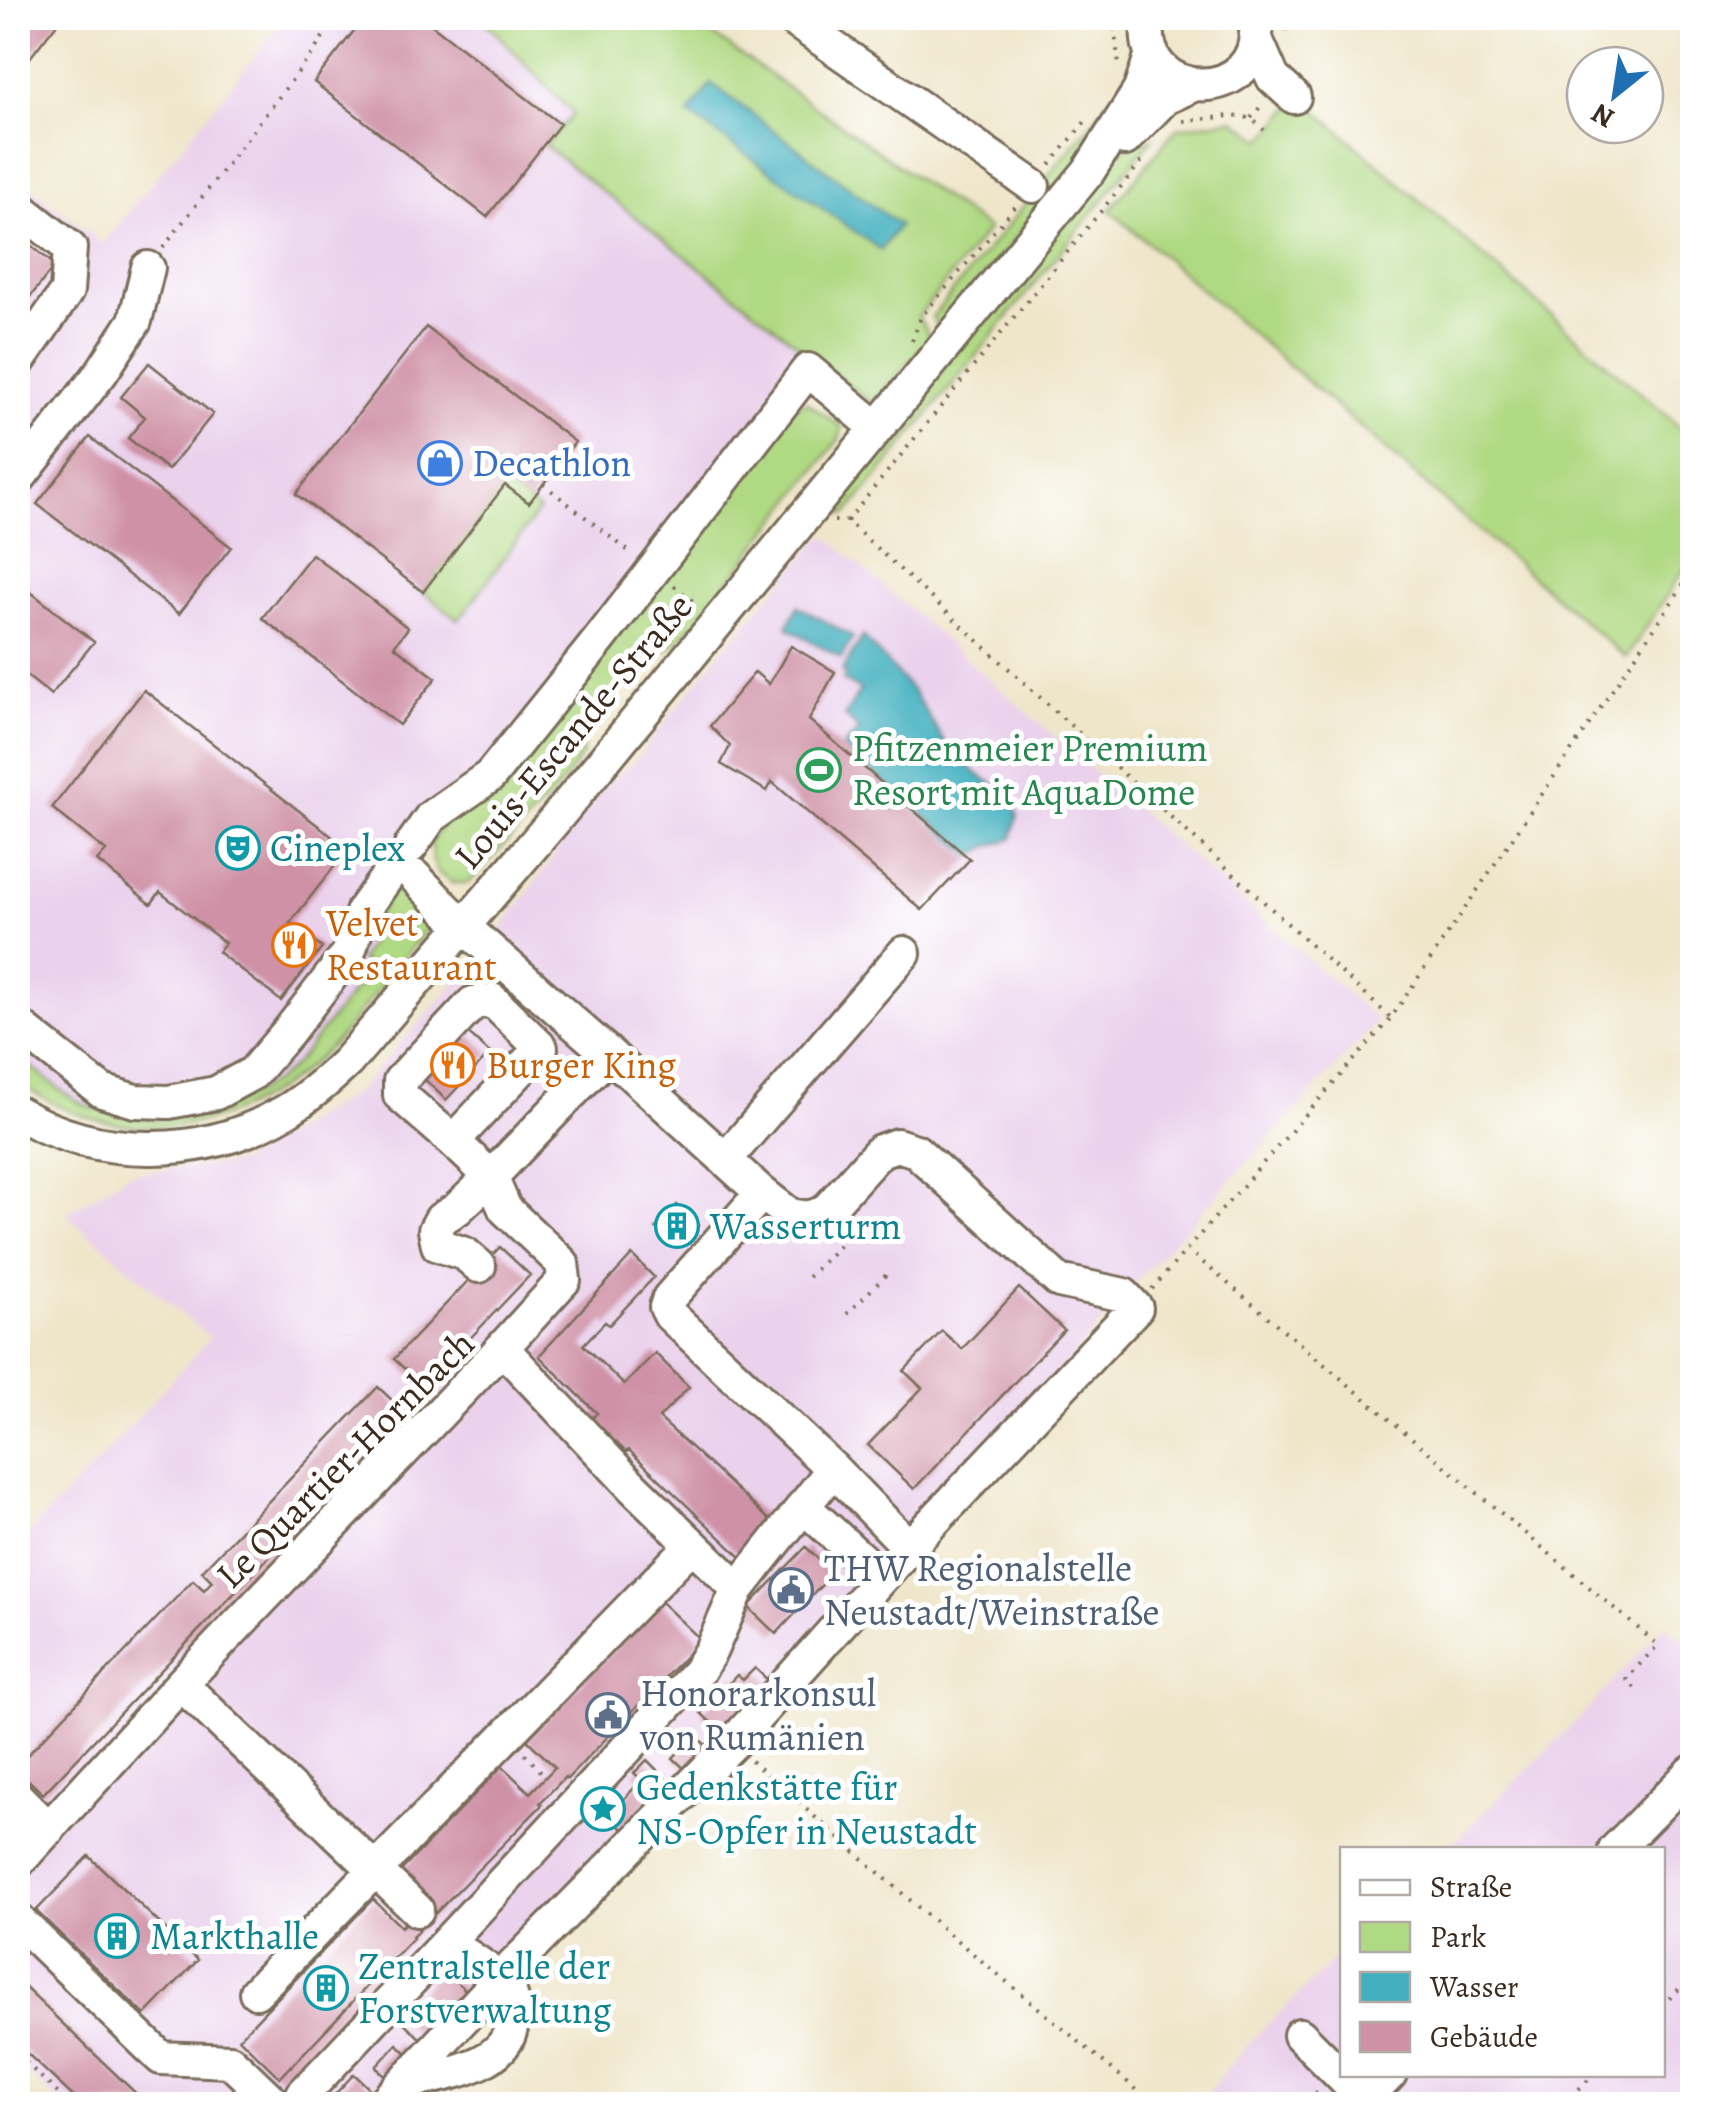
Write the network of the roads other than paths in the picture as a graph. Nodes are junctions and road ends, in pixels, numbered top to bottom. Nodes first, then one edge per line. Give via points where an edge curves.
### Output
1 (791, 18) edge
2 (1148, 28) edge
3 (1255, 28) edge
4 (1208, 83) junction
5 (1088, 172) junction
6 (1033, 186) dead end
7 (18, 207) edge
8 (148, 268) road end
9 (18, 362) edge
10 (876, 427) junction
11 (18, 479) edge
12 (404, 866) junction
13 (463, 926) junction
14 (904, 953) dead end
15 (18, 1026) edge
16 (609, 1054) junction
17 (18, 1113) edge
18 (453, 1141) junction
19 (725, 1160) junction
20 (492, 1177) junction
21 (762, 1193) junction
22 (479, 1266) dead end
23 (502, 1348) junction
24 (833, 1470) junction
25 (803, 1506) junction
26 (692, 1544) junction
27 (909, 1548) junction
28 (861, 1559) dead end
29 (738, 1588) junction
30 (181, 1684) junction
31 (1692, 1772) edge
32 (18, 1798) edge
33 (50, 1829) junction
34 (1618, 1847) edge
35 (18, 1862) edge
36 (374, 1871) junction
37 (417, 1910) dead end
38 (18, 1920) edge
39 (447, 1942) junction
40 (499, 1980) junction
41 (256, 1992) dead end
42 (1300, 2036) dead end
43 (1387, 2077) edge
44 (393, 2094) edge
45 (289, 2099) edge
46 (1364, 2103) edge

1 - 6 street
2 - 4 street via 1160,66 1171,76
2 - 5 street, Louis-Escande-Straße via 1146,77
3 - 4 street, Louis-Escande-Straße via 1245,65
3 - 4 street via 1273,78 1271,113 1248,88
4 - 5 street, Louis-Escande-Straße via 1165,98
5 - 10 street, Louis-Escande-Straße
7 - 9 street via 70,248 67,291
8 - 11 street via 135,322
10 - 12 street via 808,370 490,776 431,817
10 - 13 street, Louis-Escande-Straße
12 - 13 street
12 - 15 street via 363,910 348,954 288,1032 253,1073 216,1093 169,1102 102,1091
13 - 16 street
13 - 17 street, Louis-Escande-Straße via 347,1062 307,1098 260,1125 209,1142 128,1147 74,1137
14 - 19 street
16 - 19 street
16 - 20 street
18 - 18 street via 541,1048 492,1000 474,1003 400,1081 400,1095
18 - 20 street
19 - 21 street
20 - 22 street via 434,1230 438,1244
20 - 23 street via 506,1209 562,1263 564,1280
21 - 24 street via 666,1307
21 - 27 street via 790,1215 809,1218 825,1212 880,1152 896,1145 916,1151 1059,1281 1124,1295 1136,1308
23 - 26 street, Le Quartier-Hornbach
23 - 30 street, Le Quartier-Hornbach
24 - 25 street
24 - 27 street
25 - 28 street
25 - 29 street
26 - 29 street, Le Quartier-Hornbach
26 - 36 street
27 - 40 street via 732,1744
29 - 39 street via 698,1672
30 - 33 street, Le Quartier-Hornbach
30 - 36 street
31 - 34 street
32 - 33 street
33 - 35 street, Le Quartier-Hornbach
36 - 37 street
36 - 41 street
38 - 45 street via 161,2058 230,2060
39 - 40 street
39 - 45 street
40 - 44 street
40 - 44 street via 512,1994 513,2029 500,2050 476,2066
42 - 46 street
43 - 46 street

